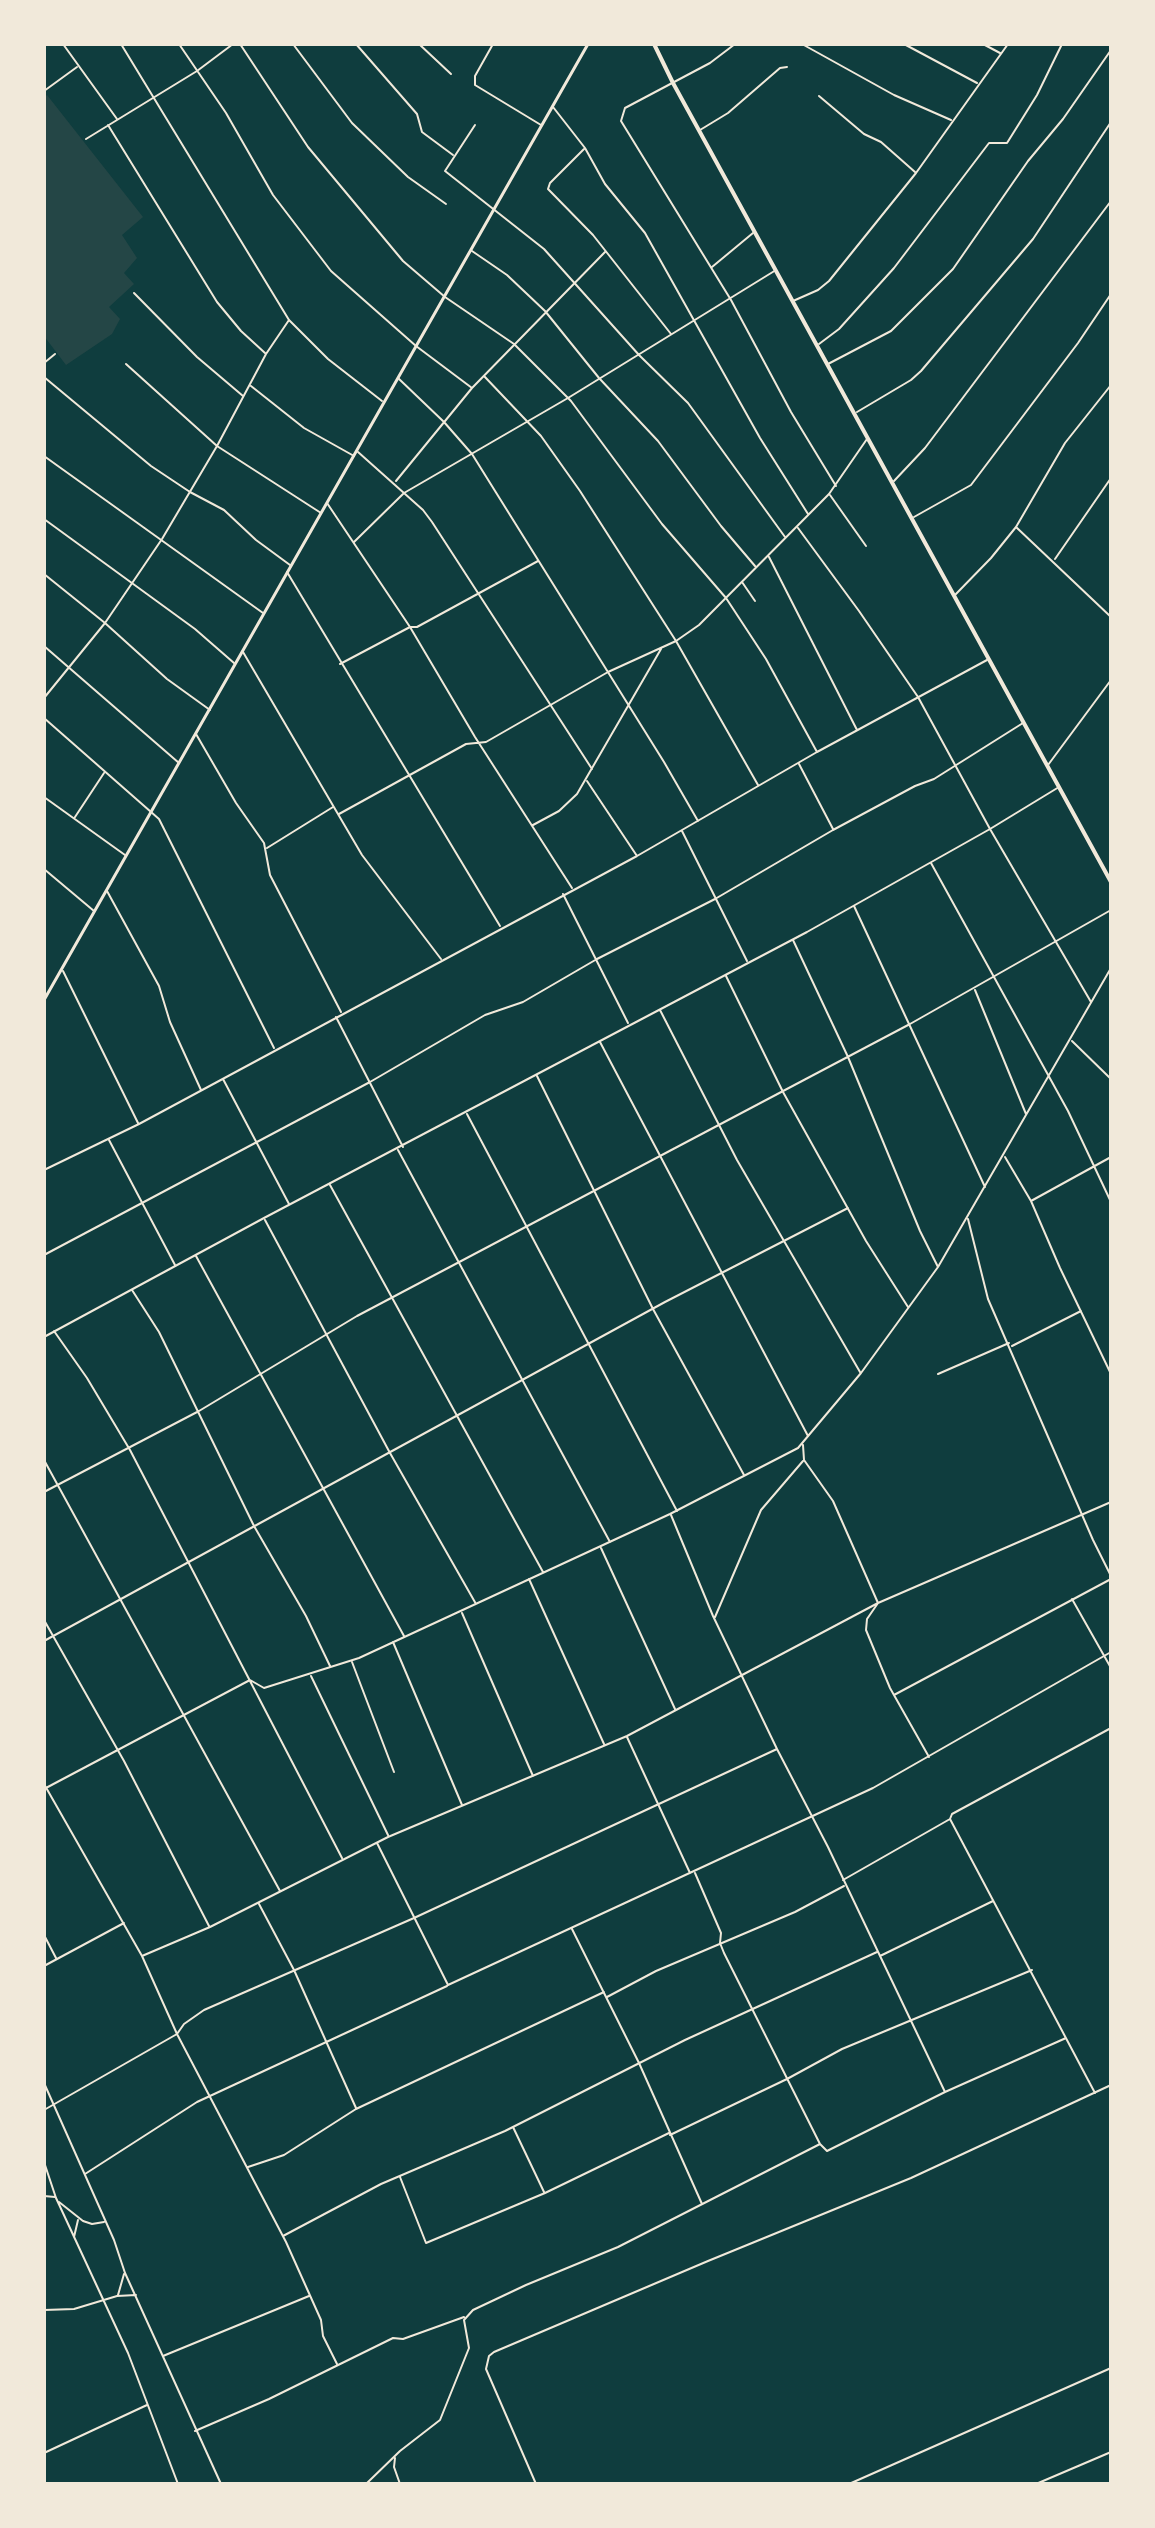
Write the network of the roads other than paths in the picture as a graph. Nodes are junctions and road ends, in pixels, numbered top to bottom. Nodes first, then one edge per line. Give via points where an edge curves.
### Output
1 (63, 44) edge
2 (121, 44) edge
3 (179, 44) edge
4 (233, 44) edge
5 (240, 44) edge
6 (293, 44) edge
7 (356, 44) edge
8 (419, 44) edge
9 (493, 44) edge
10 (588, 44) edge
11 (654, 44) edge
12 (735, 44) edge
13 (802, 44) edge
14 (904, 44) edge
15 (983, 44) edge
16 (1008, 44) edge
17 (1062, 44) edge
18 (1111, 50) edge
19 (1001, 54) junction
20 (77, 67) junction
21 (787, 67) dead end
22 (197, 71) junction
23 (451, 74) dead end
24 (673, 83) junction
25 (979, 84) junction
26 (44, 91) edge
27 (819, 96) dead end
28 (154, 97) junction
29 (553, 107) junction
30 (118, 120) junction
31 (953, 121) junction
32 (1111, 122) edge
33 (108, 125) junction
34 (475, 125) dead end
35 (542, 126) junction
36 (699, 131) junction
37 (86, 139) dead end
38 (585, 148) junction
39 (454, 156) junction
40 (916, 173) junction
41 (1111, 201) edge
42 (446, 204) dead end
43 (494, 210) junction
44 (755, 231) junction
45 (472, 251) junction
46 (605, 252) junction
47 (711, 267) junction
48 (777, 270) junction
49 (573, 281) junction
50 (134, 293) dead end
51 (1111, 294) edge
52 (445, 297) junction
53 (731, 300) junction
54 (793, 301) junction
55 (545, 311) junction
56 (289, 320) junction
57 (695, 321) junction
58 (672, 335) junction
59 (514, 344) junction
60 (817, 345) junction
61 (416, 346) junction
62 (55, 354) dead end
63 (266, 354) junction
64 (639, 355) junction
65 (44, 363) edge
66 (126, 364) dead end
67 (827, 365) junction
68 (484, 376) junction
69 (44, 377) edge
70 (397, 377) junction
71 (599, 378) junction
72 (251, 385) junction
73 (1111, 385) edge
74 (472, 388) junction
75 (243, 396) junction
76 (568, 398) junction
77 (384, 402) junction
78 (854, 414) junction
79 (444, 422) junction
80 (528, 422) junction
81 (868, 438) junction
82 (217, 446) junction
83 (357, 451) junction
84 (472, 454) junction
85 (44, 456) edge
86 (354, 456) junction
87 (1111, 478) edge
88 (893, 482) junction
89 (394, 483) junction
90 (836, 486) junction
91 (190, 492) junction
92 (404, 493) junction
93 (829, 494) junction
94 (327, 503) junction
95 (321, 513) junction
96 (809, 515) junction
97 (912, 518) junction
98 (44, 519) edge
99 (797, 527) junction
100 (1016, 527) junction
101 (785, 538) junction
102 (162, 539) junction
103 (354, 542) junction
104 (866, 546) dead end
105 (768, 555) junction
106 (539, 560) junction
107 (1053, 561) junction
108 (291, 566) junction
109 (755, 567) junction
110 (287, 572) junction
111 (44, 574) edge
112 (741, 581) junction
113 (132, 585) junction
114 (478, 594) junction
115 (953, 596) junction
116 (726, 598) junction
117 (755, 601) dead end
118 (264, 614) junction
119 (1111, 617) edge
120 (105, 623) junction
121 (410, 627) junction
122 (676, 641) junction
123 (44, 646) edge
124 (662, 647) junction
125 (243, 651) junction
126 (988, 660) junction
127 (340, 664) junction
128 (236, 665) junction
129 (69, 669) junction
130 (608, 672) junction
131 (1111, 680) edge
132 (918, 697) junction
133 (44, 698) edge
134 (630, 706) junction
135 (551, 707) junction
136 (210, 711) junction
137 (44, 718) edge
138 (1024, 723) junction
139 (857, 731) junction
140 (196, 734) junction
141 (480, 744) junction
142 (817, 752) junction
143 (180, 763) junction
144 (798, 763) junction
145 (1047, 766) junction
146 (956, 767) junction
147 (592, 769) junction
148 (104, 773) junction
149 (409, 775) junction
150 (586, 780) junction
151 (758, 786) junction
152 (1059, 787) junction
153 (44, 797) edge
154 (334, 806) junction
155 (152, 812) junction
156 (339, 814) junction
157 (74, 818) junction
158 (698, 821) junction
159 (532, 826) junction
160 (990, 829) junction
161 (681, 830) junction
162 (833, 830) junction
163 (265, 849) junction
164 (126, 856) junction
165 (637, 856) junction
166 (930, 862) junction
167 (44, 869) edge
168 (1111, 882) edge
169 (573, 889) junction
170 (107, 890) junction
171 (563, 894) junction
172 (715, 899) junction
173 (854, 905) junction
174 (1111, 910) edge
175 (94, 911) junction
176 (501, 927) junction
177 (793, 939) junction
178 (1056, 942) junction
179 (597, 959) junction
180 (442, 960) junction
181 (748, 963) junction
182 (1111, 968) edge
183 (63, 969) junction
184 (725, 975) junction
185 (995, 977) junction
186 (974, 989) junction
187 (44, 1000) edge
188 (1091, 1002) junction
189 (660, 1009) junction
190 (342, 1013) junction
191 (335, 1016) junction
192 (910, 1024) junction
193 (629, 1025) junction
194 (1071, 1040) junction
195 (599, 1041) junction
196 (275, 1049) junction
197 (848, 1057) junction
198 (535, 1074) junction
199 (1049, 1077) junction
200 (222, 1078) junction
201 (1111, 1079) edge
202 (370, 1082) junction
203 (201, 1090) junction
204 (783, 1092) junction
205 (466, 1112) junction
206 (1026, 1115) junction
207 (139, 1124) junction
208 (719, 1125) junction
209 (109, 1139) junction
210 (255, 1142) junction
211 (403, 1147) junction
212 (398, 1149) junction
213 (1004, 1156) junction
214 (1111, 1157) edge
215 (659, 1158) junction
216 (1095, 1165) junction
217 (44, 1170) edge
218 (330, 1184) junction
219 (985, 1188) junction
220 (594, 1190) junction
221 (143, 1201) junction
222 (1031, 1201) junction
223 (1111, 1202) edge
224 (290, 1205) junction
225 (848, 1208) junction
226 (264, 1218) junction
227 (967, 1218) junction
228 (525, 1227) junction
229 (784, 1241) junction
230 (44, 1255) edge
231 (196, 1255) junction
232 (459, 1264) junction
233 (175, 1266) junction
234 (938, 1267) junction
235 (720, 1273) junction
236 (131, 1289) junction
237 (391, 1298) junction
238 (909, 1308) junction
239 (653, 1309) junction
240 (1081, 1311) junction
241 (54, 1331) junction
242 (327, 1335) junction
243 (44, 1337) edge
244 (589, 1344) junction
245 (1010, 1345) junction
246 (861, 1373) junction
247 (938, 1374) dead end
248 (1111, 1374) edge
249 (261, 1376) junction
250 (523, 1380) junction
251 (199, 1411) junction
252 (458, 1415) junction
253 (808, 1437) junction
254 (803, 1443) junction
255 (129, 1448) junction
256 (390, 1453) junction
257 (44, 1460) edge
258 (804, 1460) junction
259 (744, 1476) junction
260 (58, 1485) junction
261 (323, 1488) junction
262 (44, 1492) edge
263 (1111, 1502) edge
264 (677, 1511) junction
265 (670, 1514) junction
266 (1082, 1516) junction
267 (254, 1526) junction
268 (610, 1543) junction
269 (601, 1546) junction
270 (189, 1564) junction
271 (544, 1573) junction
272 (1111, 1577) edge
273 (529, 1579) junction
274 (1072, 1599) junction
275 (120, 1600) junction
276 (878, 1603) junction
277 (476, 1605) junction
278 (462, 1611) junction
279 (714, 1619) junction
280 (44, 1620) edge
281 (52, 1636) junction
282 (405, 1637) junction
283 (44, 1641) edge
284 (393, 1642) junction
285 (1111, 1652) edge
286 (1104, 1655) junction
287 (352, 1660) junction
288 (330, 1667) junction
289 (1111, 1668) edge
290 (310, 1674) junction
291 (742, 1677) junction
292 (250, 1680) junction
293 (894, 1695) junction
294 (676, 1711) junction
295 (183, 1715) junction
296 (1111, 1728) edge
297 (627, 1736) junction
298 (604, 1745) junction
299 (777, 1749) junction
300 (117, 1750) junction
301 (929, 1757) junction
302 (394, 1772) dead end
303 (533, 1777) junction
304 (45, 1787) edge
305 (660, 1803) junction
306 (463, 1806) junction
307 (813, 1817) junction
308 (950, 1819) junction
309 (388, 1837) junction
310 (377, 1842) junction
311 (343, 1859) junction
312 (692, 1873) junction
313 (843, 1880) junction
314 (845, 1886) junction
315 (281, 1892) junction
316 (994, 1900) junction
317 (259, 1903) junction
318 (414, 1918) junction
319 (124, 1923) junction
320 (210, 1927) junction
321 (571, 1928) junction
322 (44, 1935) edge
323 (720, 1943) junction
324 (878, 1954) junction
325 (142, 1956) junction
326 (57, 1959) junction
327 (44, 1966) edge
328 (294, 1970) junction
329 (1032, 1970) junction
330 (448, 1985) junction
331 (604, 1992) junction
332 (606, 1997) junction
333 (755, 2010) junction
334 (910, 2021) junction
335 (177, 2034) junction
336 (1066, 2038) junction
337 (327, 2043) junction
338 (639, 2063) junction
339 (787, 2079) junction
340 (44, 2083) edge
341 (1111, 2085) edge
342 (945, 2092) junction
343 (1095, 2093) junction
344 (210, 2095) junction
345 (55, 2104) junction
346 (356, 2109) junction
347 (44, 2110) edge
348 (513, 2127) junction
349 (670, 2134) junction
350 (820, 2144) junction
351 (44, 2162) edge
352 (247, 2168) junction
353 (85, 2174) junction
354 (399, 2176) junction
355 (545, 2193) junction
356 (44, 2196) edge
357 (56, 2198) junction
358 (702, 2204) junction
359 (78, 2219) junction
360 (104, 2222) junction
361 (283, 2236) junction
362 (74, 2238) junction
363 (125, 2273) junction
364 (136, 2295) junction
365 (310, 2295) junction
366 (117, 2296) junction
367 (105, 2301) junction
368 (44, 2310) edge
369 (465, 2316) junction
370 (163, 2356) junction
371 (337, 2364) junction
372 (1111, 2368) edge
373 (148, 2405) junction
374 (195, 2431) junction
375 (1111, 2452) edge
376 (44, 2453) edge
377 (395, 2456) junction
378 (178, 2484) edge
379 (221, 2484) edge
380 (366, 2484) edge
381 (400, 2484) edge
382 (536, 2484) edge
383 (849, 2484) edge
384 (1036, 2484) edge

1 - 20 street
2 - 28 street
3 - 22 street
4 - 22 street
5 - 52 street via 308,147 403,261
6 - 42 street via 352,123 408,177
7 - 39 street via 417,114 422,132
8 - 23 street
9 - 35 street via 475,85
10 - 29 street
11 - 24 main road
12 - 24 street
13 - 31 street
14 - 25 street
15 - 19 street
16 - 19 street
17 - 60 street via 1007,143 989,143 884,280
18 - 67 street via 953,269 891,331
19 - 25 street
20 - 26 street
20 - 30 street
21 - 36 street
22 - 28 street
22 - 61 street via 254,166 318,256
24 - 36 main road
24 - 47 street via 625,108 621,121
25 - 31 street
27 - 40 street
28 - 30 street
28 - 56 street
29 - 35 street
29 - 38 street
30 - 33 street
31 - 40 street
32 - 78 street via 1033,239 921,371
33 - 37 street
33 - 63 street via 217,302
34 - 39 street
35 - 43 street
36 - 44 main road
38 - 46 street via 548,189
38 - 57 street via 605,184 645,233
39 - 43 street via 445,171
40 - 54 street via 824,286
41 - 88 street via 925,448
43 - 45 street
43 - 49 street via 534,240
44 - 47 street
44 - 48 main road
45 - 52 street
45 - 55 street
46 - 49 street
46 - 58 street
47 - 53 street
48 - 53 street
48 - 54 main road
49 - 55 street
49 - 64 street
50 - 75 street
51 - 97 street via 971,485
52 - 59 street
52 - 61 street
53 - 57 street
53 - 90 street
54 - 60 main road
55 - 59 street
55 - 71 street
56 - 63 street
56 - 77 street via 328,359
57 - 58 street
57 - 96 street
58 - 64 street
59 - 68 street
59 - 76 street
60 - 67 main road
61 - 70 street
61 - 74 street
62 - 65 street
63 - 72 street
64 - 71 street
64 - 101 street via 696,413
66 - 82 street
67 - 78 main road
68 - 74 street
68 - 80 street
69 - 91 street
70 - 77 street
70 - 79 street
71 - 76 street
71 - 109 street via 658,441
72 - 75 street
72 - 86 street via 304,428
73 - 100 street via 1065,443
74 - 79 street
75 - 82 street
76 - 80 street
76 - 116 street via 662,524
77 - 83 street
78 - 81 main road
79 - 84 street
79 - 89 street
80 - 84 street
80 - 122 street via 554,452
81 - 88 main road
81 - 90 street
82 - 91 street
82 - 95 street
83 - 86 street
83 - 89 street
84 - 92 street
84 - 106 street
85 - 102 street
86 - 94 street
87 - 107 street
88 - 97 main road
89 - 92 street
90 - 93 street
91 - 102 street
91 - 108 street via 224,510
92 - 103 street
92 - 114 street via 432,522
93 - 96 street
93 - 104 street
94 - 95 street
94 - 103 street
95 - 108 street
96 - 99 street
97 - 115 main road
98 - 113 street
99 - 101 street
99 - 132 street
100 - 107 street
100 - 115 street
101 - 105 street
102 - 113 street
102 - 118 street
103 - 121 street
105 - 109 street
105 - 139 street
106 - 114 street
106 - 130 street
107 - 119 street
108 - 110 street
109 - 112 street
110 - 118 street
110 - 127 street
111 - 120 street
112 - 116 street
112 - 117 street
113 - 120 street
113 - 128 street
114 - 121 street
114 - 135 street
115 - 126 main road
116 - 122 street
116 - 142 street
118 - 125 street
120 - 129 street
120 - 136 street
121 - 127 street
121 - 141 street
122 - 124 street
122 - 151 street
123 - 129 street
124 - 130 street
124 - 134 street
125 - 128 street
125 - 154 street
126 - 132 street
126 - 138 main road
127 - 149 street
128 - 136 street
129 - 133 street
129 - 143 street
130 - 134 street
130 - 135 street
131 - 145 street
132 - 139 street
132 - 146 street
134 - 147 street
134 - 158 street
135 - 141 street
135 - 147 street
136 - 140 street
137 - 148 street
138 - 145 main road
138 - 146 street
139 - 142 street
140 - 143 street
140 - 163 street
141 - 149 street via 466,744
141 - 159 street
142 - 144 street
143 - 155 street
144 - 151 street
144 - 162 street
145 - 152 main road
146 - 160 street
146 - 162 street
147 - 150 street
148 - 155 street
148 - 157 street
149 - 156 street
149 - 176 street
150 - 159 street via 568,804
150 - 165 street
151 - 158 street
152 - 160 street
152 - 168 main road
153 - 157 street
154 - 156 street
154 - 163 street
155 - 164 street
155 - 196 street
156 - 180 street via 376,874
157 - 164 street
158 - 161 street
159 - 169 street
160 - 166 street
160 - 178 street
161 - 165 street
161 - 172 street
162 - 172 street
163 - 190 street via 270,875
164 - 170 street
165 - 169 street
166 - 173 street
166 - 185 street
167 - 175 street
169 - 171 street
170 - 175 street
170 - 203 street via 159,986
171 - 176 street
171 - 179 street
172 - 179 street
172 - 181 street
173 - 177 street
173 - 192 street
174 - 178 street
175 - 183 street
176 - 180 street
177 - 181 street
177 - 197 street
178 - 185 street
178 - 188 street
179 - 193 street
179 - 202 street
180 - 190 street
181 - 184 street
182 - 188 street
183 - 187 street
183 - 207 street
184 - 189 street
184 - 204 street
185 - 186 street
185 - 199 street
186 - 192 street
186 - 206 street
188 - 194 street
189 - 193 street
189 - 208 street
190 - 191 street
191 - 196 street
191 - 202 street
192 - 197 street
192 - 219 street
193 - 195 street
194 - 199 street
194 - 201 street
195 - 198 street
195 - 215 street
196 - 200 street
197 - 204 street
197 - 234 street
198 - 205 street
198 - 220 street
199 - 206 street
199 - 216 street
200 - 203 street
200 - 210 street
202 - 210 street
202 - 211 street
203 - 207 street
204 - 208 street
204 - 225 street
205 - 211 street
205 - 228 street
206 - 213 street
207 - 209 street
208 - 215 street
208 - 229 street
209 - 217 street
209 - 221 street
210 - 221 street
210 - 224 street
211 - 212 street
212 - 218 street
212 - 232 street
213 - 219 street
213 - 222 street
214 - 216 street
215 - 220 street
215 - 235 street
216 - 222 street
216 - 223 street
218 - 224 street
218 - 237 street
219 - 227 street
220 - 228 street
220 - 239 street
221 - 230 street
221 - 233 street
222 - 240 street
224 - 226 street
225 - 229 street
225 - 238 street
226 - 231 street
226 - 242 street
227 - 234 street
227 - 245 street via 988,1299
228 - 232 street
228 - 244 street
229 - 235 street
229 - 246 street
231 - 233 street
231 - 249 street
232 - 237 street
232 - 250 street
233 - 236 street
234 - 238 street
235 - 239 street
235 - 253 street
236 - 241 street
236 - 251 street
237 - 242 street
237 - 252 street
238 - 246 street
239 - 244 street
239 - 259 street
240 - 245 street
240 - 248 street
241 - 243 street
241 - 255 street
242 - 249 street
242 - 256 street
244 - 250 street
244 - 264 street
245 - 247 street
245 - 266 street
246 - 253 street
249 - 251 street
249 - 261 street
250 - 252 street
250 - 268 street
251 - 255 street
251 - 267 street
252 - 256 street
252 - 271 street
253 - 254 street
254 - 258 street
254 - 259 street
255 - 260 street
255 - 270 street
256 - 261 street
256 - 277 street
257 - 260 street
258 - 276 street via 833,1501
258 - 279 street via 761,1510
259 - 264 street
260 - 262 street
260 - 275 street
261 - 267 street
261 - 282 street
263 - 266 street
264 - 265 street
265 - 268 street
265 - 279 street
266 - 272 street
266 - 276 street
267 - 270 street
267 - 288 street
268 - 269 street
269 - 271 street
269 - 294 street
270 - 275 street
270 - 292 street
271 - 273 street
272 - 274 street
273 - 277 street
273 - 298 street
274 - 286 street
274 - 293 street
275 - 281 street
275 - 295 street
276 - 291 street
276 - 293 street via 865,1625
277 - 278 street
278 - 282 street
278 - 303 street
279 - 291 street
280 - 281 street
281 - 283 street
281 - 300 street
282 - 284 street
284 - 287 street
284 - 306 street
285 - 286 street
286 - 289 street
286 - 301 street
287 - 288 street
287 - 302 street
288 - 290 street
290 - 292 street via 264,1688
290 - 309 street
291 - 294 street
291 - 299 street
292 - 295 street
292 - 311 street
293 - 301 street
294 - 297 street
295 - 300 street
295 - 315 street
296 - 308 street
297 - 298 street
297 - 305 street
298 - 303 street
299 - 305 street
299 - 307 street
300 - 304 street
300 - 320 street
301 - 307 street
303 - 306 street
304 - 319 street
305 - 312 street
305 - 318 street
306 - 309 street
307 - 312 street
307 - 313 street
308 - 313 street
308 - 316 street
309 - 310 street
310 - 311 street
310 - 318 street
311 - 315 street
312 - 321 street
312 - 323 street via 721,1933
313 - 314 street
314 - 323 street
314 - 324 street
315 - 317 street
316 - 324 street
316 - 329 street
317 - 320 street
317 - 328 street
318 - 328 street
318 - 330 street
319 - 325 street
319 - 326 street
320 - 325 street
321 - 330 street
321 - 331 street
322 - 326 street
323 - 332 street
323 - 333 street
324 - 333 street
324 - 334 street
325 - 335 street
326 - 327 street
328 - 335 street via 204,2010
328 - 337 street
329 - 334 street
329 - 336 street
330 - 337 street
331 - 332 street
331 - 346 street
332 - 338 street
333 - 338 street
333 - 339 street
334 - 339 street
334 - 342 street
335 - 344 street
335 - 345 street
336 - 342 street
336 - 343 street
337 - 344 street
337 - 346 street
338 - 348 street
338 - 349 street
339 - 349 street
339 - 350 street
340 - 345 street
341 - 343 street
342 - 350 street via 830,2151
343 - 382 street via 911,2178 494,2352 486,2369
344 - 352 street
344 - 353 street
345 - 347 street
345 - 353 street
346 - 352 street via 284,2155
348 - 354 street
348 - 355 street
349 - 355 street
349 - 358 street
350 - 358 street
351 - 357 street
352 - 361 street
353 - 360 street
354 - 355 street via 425,2243
354 - 361 street
356 - 357 street
357 - 359 street
357 - 362 street
358 - 369 street
359 - 360 street
359 - 362 street
360 - 363 street
361 - 365 street
362 - 367 street
363 - 364 street
363 - 366 street
364 - 366 street
364 - 370 street
365 - 370 street
365 - 371 street
366 - 367 street
367 - 368 street
367 - 373 street
369 - 371 street via 393,2338
369 - 377 street via 469,2348 440,2420
370 - 374 street
371 - 374 street
372 - 383 street
373 - 376 street
373 - 378 street
374 - 379 street
375 - 384 street
377 - 380 street
377 - 381 street

